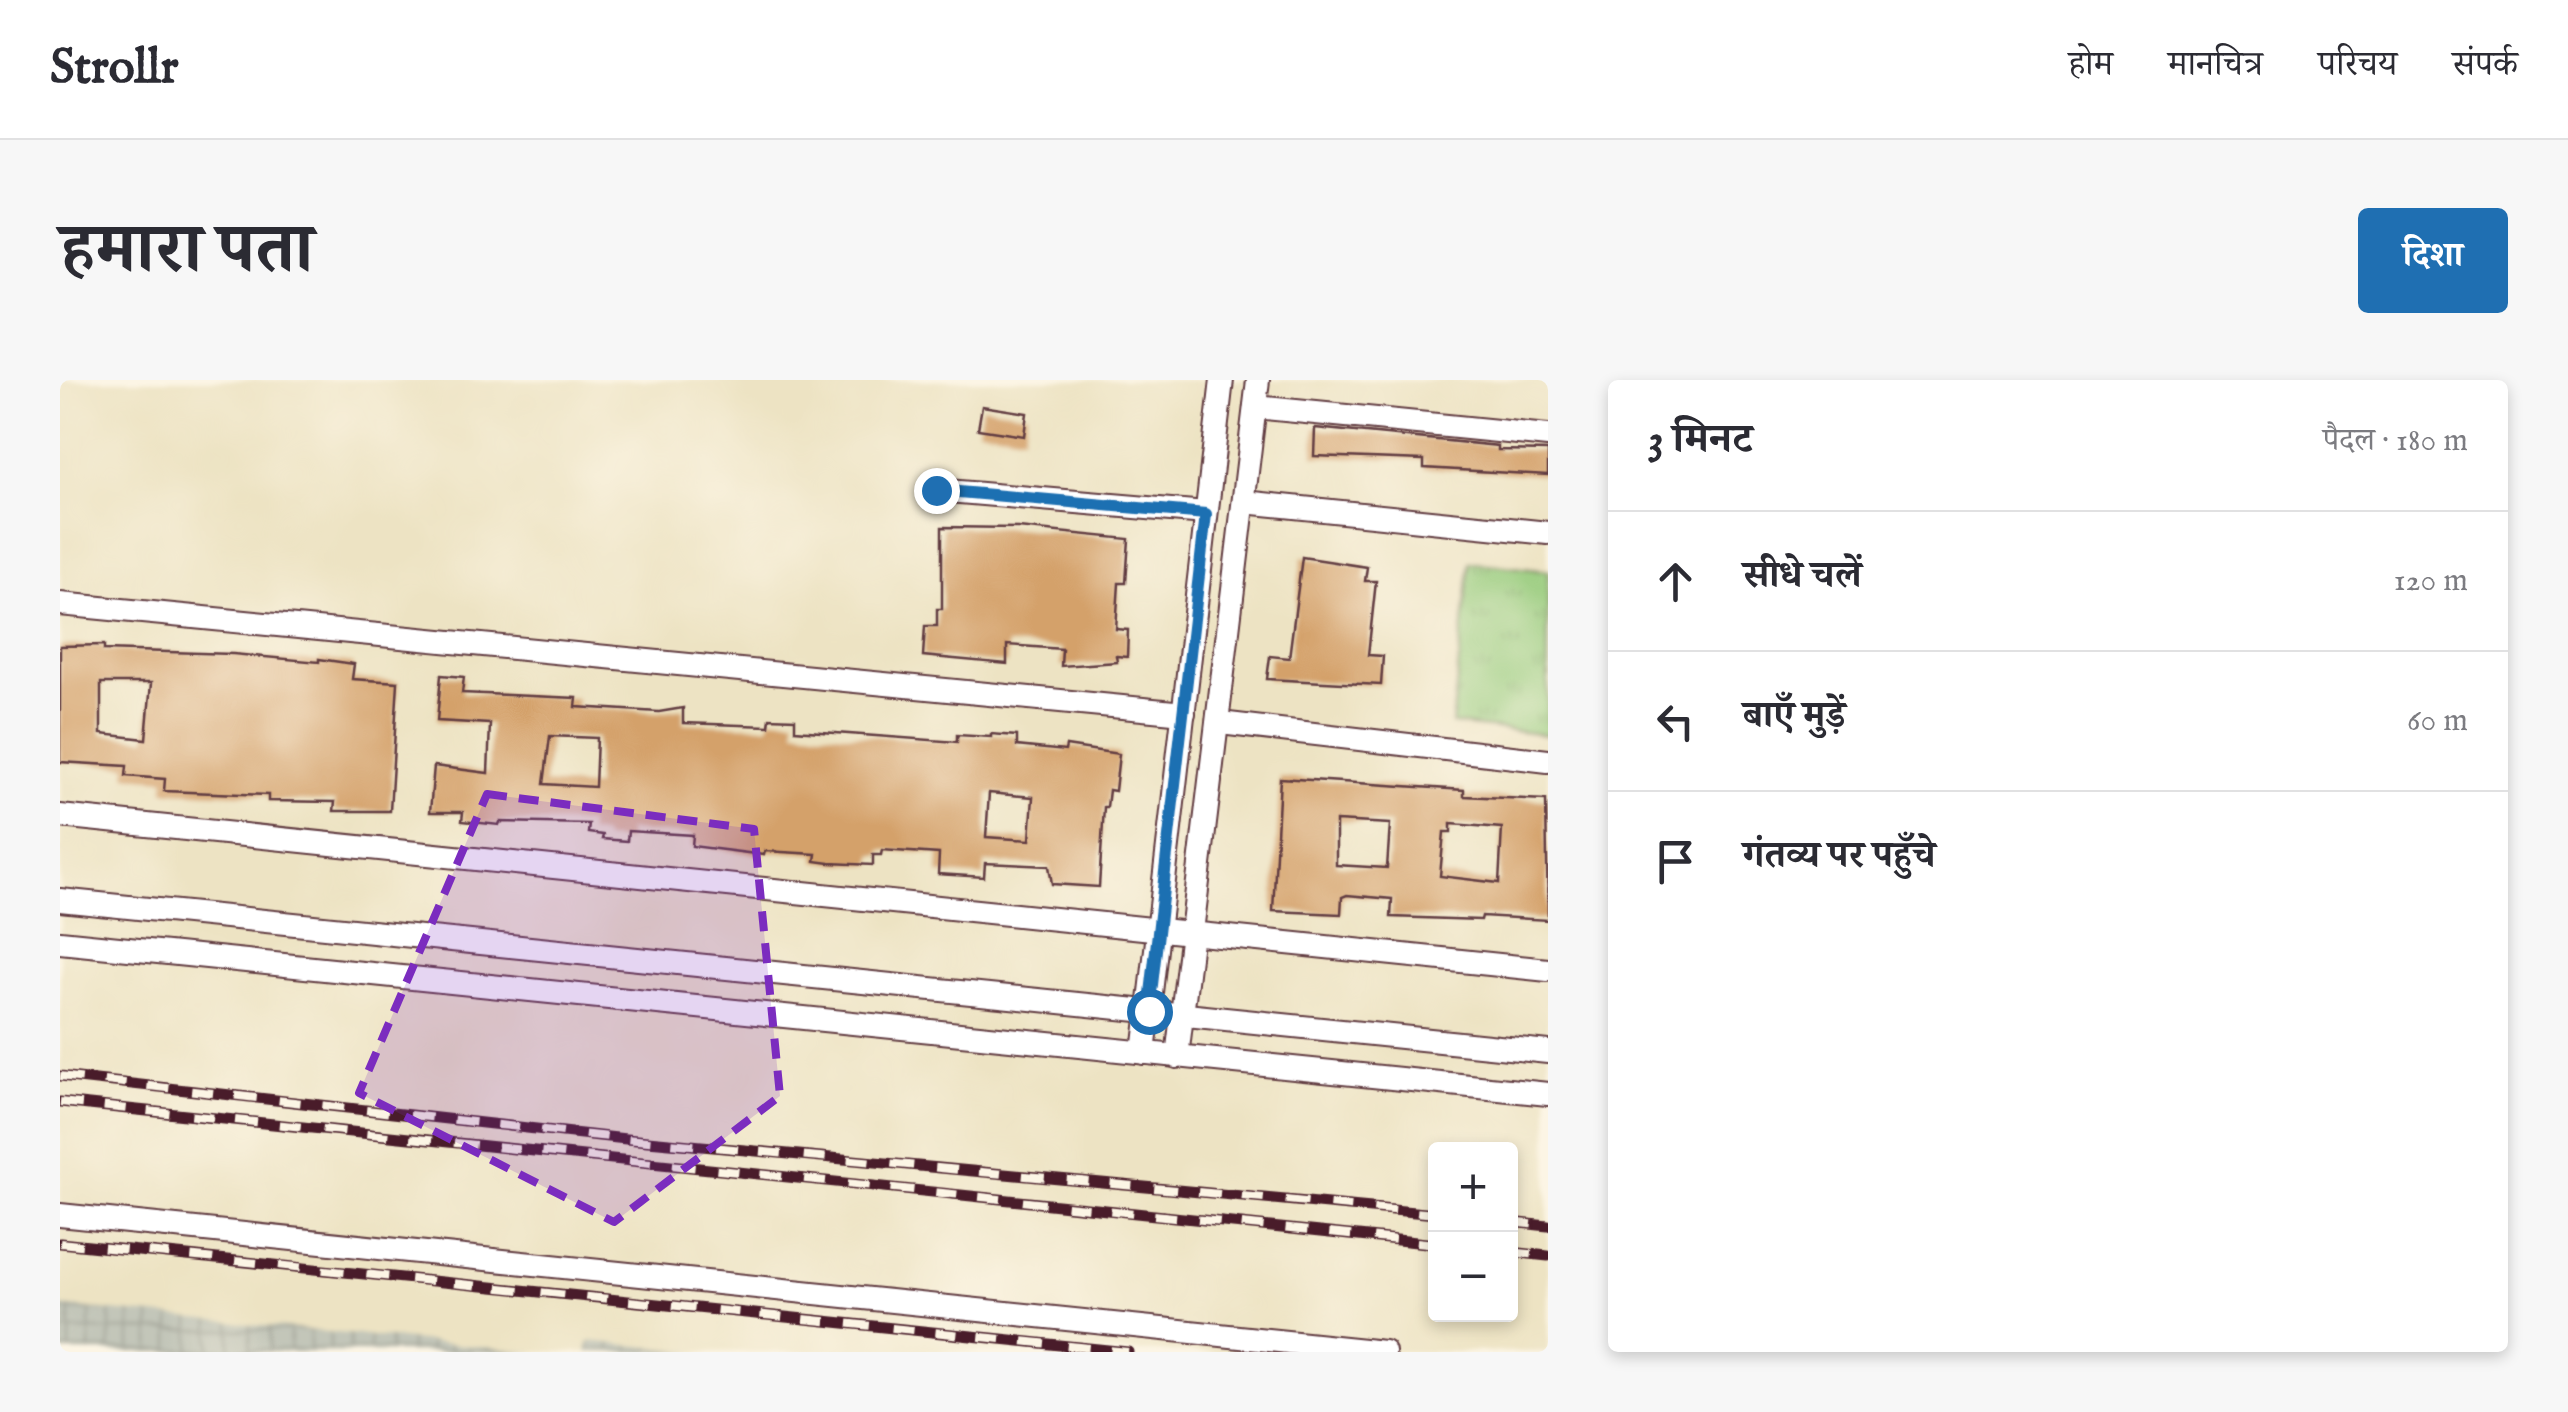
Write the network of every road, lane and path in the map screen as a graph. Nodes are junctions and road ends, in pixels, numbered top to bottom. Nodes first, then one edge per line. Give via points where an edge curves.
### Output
1 (1222, 380) edge
2 (1258, 380) edge
3 (1255, 406) junction
4 (1548, 436) edge
5 (936, 490) dead end
6 (1244, 502) junction
7 (1206, 514) junction
8 (1548, 533) edge
9 (60, 604) edge
10 (1184, 713) junction
11 (1220, 723) junction
12 (1548, 761) edge
13 (60, 816) edge
14 (60, 900) edge
15 (1158, 930) junction
16 (1192, 934) junction
17 (60, 942) edge
18 (1548, 970) edge
19 (1149, 1011) junction
20 (1183, 1015) junction
21 (1548, 1052) edge
22 (1144, 1053) junction
23 (1178, 1056) junction
24 (1548, 1094) edge
25 (60, 1215) edge
26 (1384, 1352) edge

1 - 7 street
2 - 3 street
3 - 4 street
3 - 6 street
5 - 7 street
6 - 8 street
6 - 11 street
7 - 10 street
9 - 10 street
10 - 15 street
11 - 12 street
11 - 16 street
13 - 15 street
14 - 19 street
15 - 16 street
15 - 19 street
16 - 18 street
16 - 20 street
17 - 22 street
19 - 20 street
19 - 22 street
20 - 21 street
20 - 23 street
22 - 23 street
23 - 24 street
25 - 26 street

